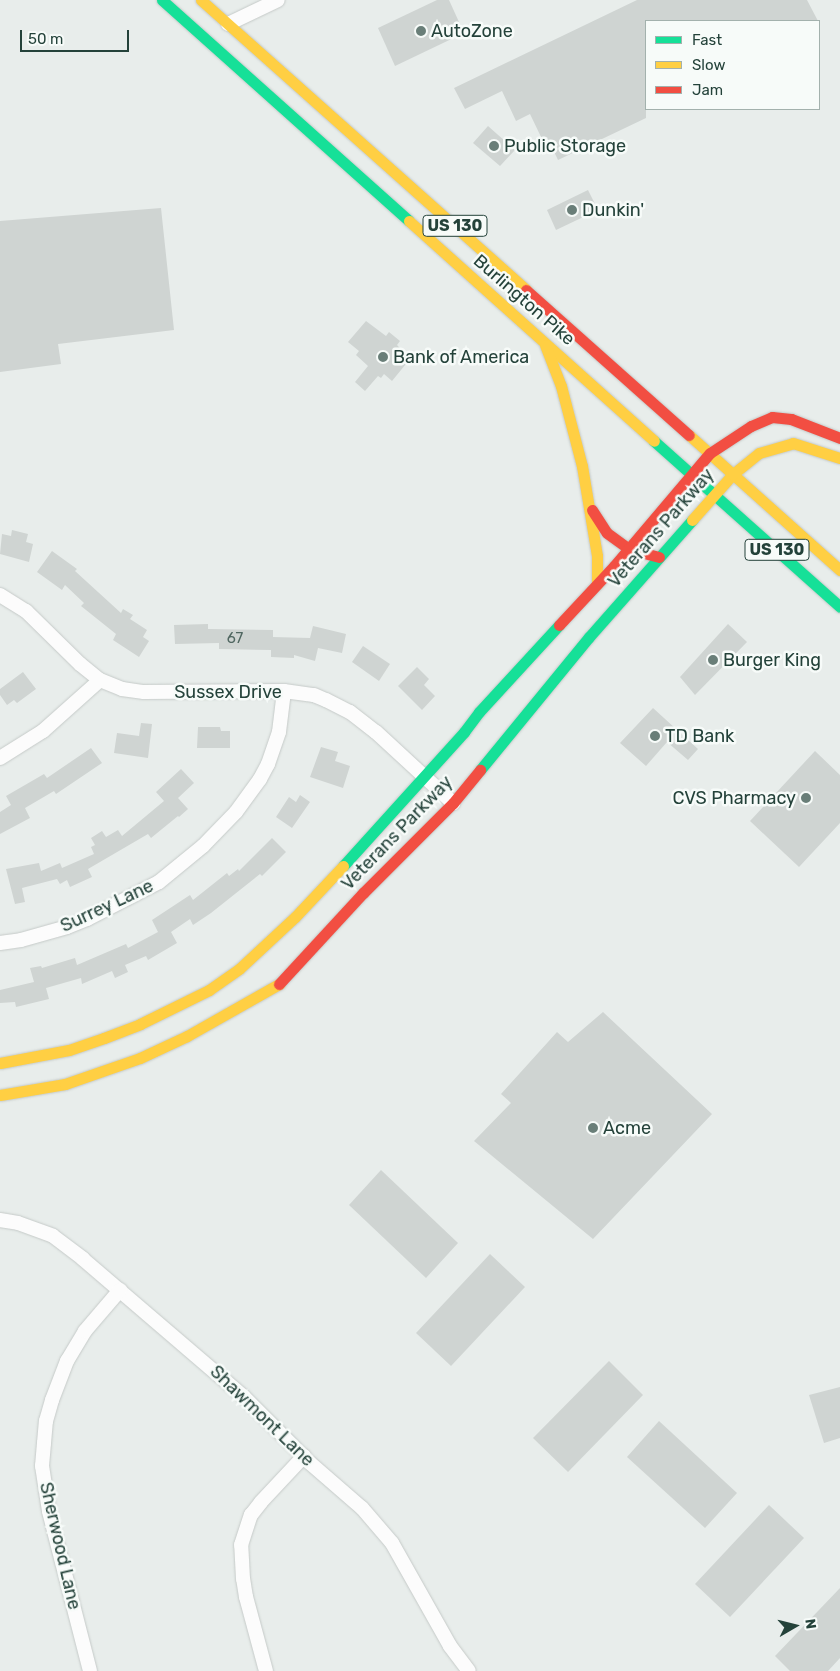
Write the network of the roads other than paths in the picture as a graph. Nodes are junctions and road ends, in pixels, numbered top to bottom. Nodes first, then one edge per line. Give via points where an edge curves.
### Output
1 (162, 0) edge
2 (201, 0) edge
3 (278, 0) edge
4 (228, 24) junction
5 (541, 337) junction
6 (840, 438) edge
7 (710, 453) junction
8 (840, 458) edge
9 (691, 474) junction
10 (733, 474) junction
11 (714, 494) junction
12 (589, 502) junction
13 (629, 549) junction
14 (659, 557) junction
15 (840, 570) edge
16 (597, 584) junction
17 (0, 595) edge
18 (840, 606) edge
19 (100, 680) junction
20 (284, 691) junction
21 (0, 758) edge
22 (424, 777) junction
23 (453, 803) junction
24 (0, 943) edge
25 (0, 1063) edge
26 (0, 1095) edge
27 (0, 1220) edge
28 (120, 1290) junction
29 (304, 1456) junction
30 (90, 1671) edge
31 (266, 1671) edge
32 (470, 1671) edge

1 - 5 main road, Burlington Pike / US 130
2 - 4 main road, Burlington Pike / US 130
3 - 4 street
4 - 7 main road, Burlington Pike / US 130
5 - 9 main road, Burlington Pike / US 130
5 - 12 main road via 566,402
6 - 7 main road, Veterans Parkway via 791,419 772,417 751,426
7 - 9 main road, Veterans Parkway
7 - 10 main road, Burlington Pike / US 130
8 - 10 main road, Veterans Parkway via 793,443 759,453
9 - 11 main road, Burlington Pike / US 130
9 - 13 main road, Veterans Parkway
10 - 11 main road, Veterans Parkway
10 - 15 main road, Burlington Pike / US 130
11 - 14 main road, Veterans Parkway
11 - 18 main road, Burlington Pike / US 130
12 - 13 main road via 601,526
12 - 16 main road via 597,556
13 - 14 main road
13 - 16 main road, Veterans Parkway
14 - 23 main road, Veterans Parkway
16 - 22 main road, Veterans Parkway
17 - 19 street, Sussex Drive via 26,610
19 - 20 street, Sussex Drive via 122,689 144,692
19 - 21 street via 43,731
20 - 22 street, Sussex Drive via 314,695 350,712
20 - 24 street, Surrey Lane via 279,732 268,764 236,812 203,846 159,882 126,900 67,927
22 - 23 street, Sussex Drive
22 - 25 main road, Veterans Parkway via 295,917 239,969 209,990 104,1038 68,1050
23 - 26 main road, Veterans Parkway via 278,985 187,1036 140,1058 65,1084
27 - 28 street, Shawmont Lane via 52,1236
28 - 29 street, Shawmont Lane via 243,1396
28 - 30 street, Sherwood Lane via 86,1331 67,1361 52,1400 42,1466 49,1511
29 - 31 street via 251,1515 241,1545 246,1597
29 - 32 street, Shawmont Lane via 362,1508 392,1543 450,1646

